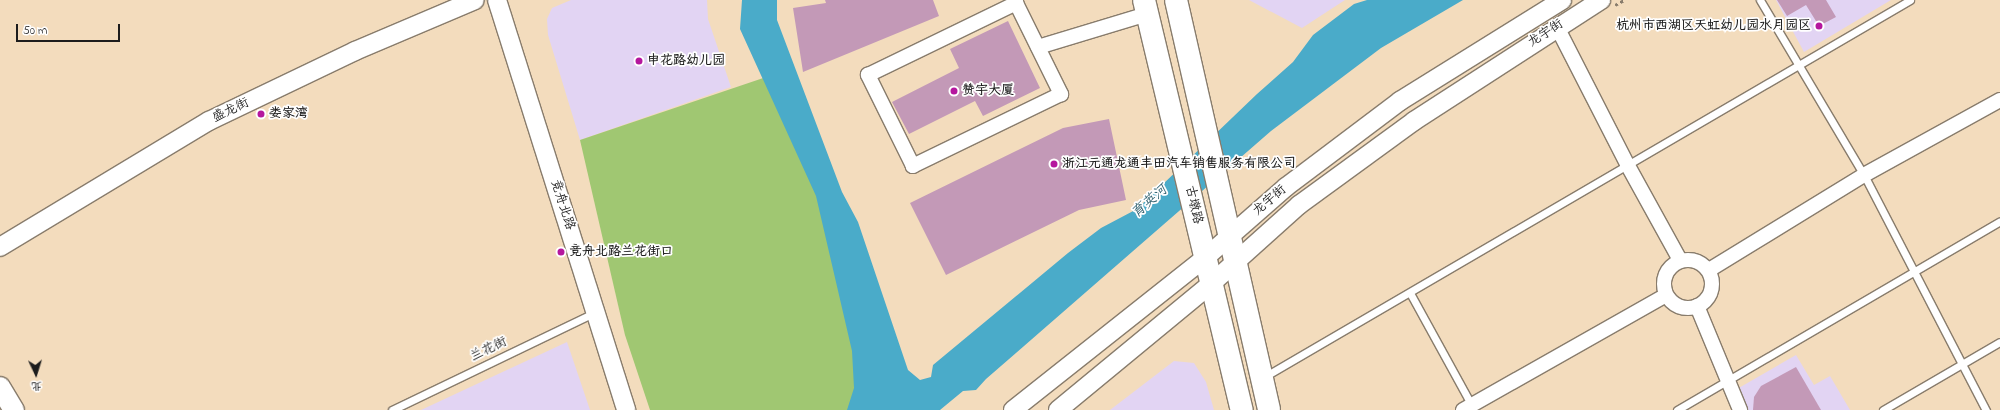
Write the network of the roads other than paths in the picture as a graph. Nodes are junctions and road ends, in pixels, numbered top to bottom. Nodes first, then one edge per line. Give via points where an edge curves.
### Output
1 (475, 0) edge
2 (497, 0) edge
3 (1176, 0) edge
4 (1562, 0) edge
5 (1601, 0) edge
6 (1760, 0) edge
7 (1910, 0) edge
8 (1145, 7) edge
9 (1557, 27) junction
10 (1038, 47) junction
11 (1800, 66) junction
12 (2000, 100) edge
13 (1627, 164) junction
14 (1864, 175) junction
15 (2000, 220) edge
16 (1230, 235) junction
17 (0, 247) edge
18 (1206, 257) junction
19 (1680, 260) junction
20 (1236, 261) junction
21 (1709, 270) junction
22 (1914, 271) junction
23 (1212, 283) junction
24 (1410, 293) junction
25 (1666, 295) junction
26 (1698, 306) junction
27 (596, 312) junction
28 (2000, 342) edge
29 (1963, 364) junction
30 (1261, 378) junction
31 (1727, 381) junction
32 (0, 387) edge
33 (1469, 408) edge
34 (14, 410) edge
35 (392, 410) edge
36 (626, 410) edge
37 (1013, 410) edge
38 (1058, 410) edge
39 (1242, 410) edge
40 (1269, 410) edge
41 (1677, 410) edge
42 (1740, 410) edge
43 (1884, 410) edge
44 (1986, 410) edge

1 - 17 street, 盛龙街 via 355,51 209,121
2 - 27 street, 竞舟北路
3 - 16 main road
4 - 16 street, 龙宇街 via 1400,101 1286,187
5 - 9 street, 龙宇街
6 - 11 lane
7 - 11 lane
8 - 10 street
8 - 18 main road, 古墩路
9 - 13 street
9 - 20 street, 龙宇街 via 1401,131 1299,205
10 - 10 street via 1016,3 868,75 913,166 1061,94
11 - 13 lane
11 - 14 lane
12 - 14 street
13 - 19 street
13 - 24 lane
14 - 21 street
14 - 22 lane
15 - 22 lane
16 - 18 street, 龙宇街
16 - 20 main road
18 - 23 main road, 古墩路
18 - 37 street, 龙宇街
19 - 21 street via 1696,260
19 - 25 street via 1673,264 1664,278
20 - 23 street, 龙宇街
20 - 30 main road
21 - 26 street via 1712,276 1712,291 1704,303
22 - 29 lane
22 - 31 lane
23 - 38 street, 龙宇街
23 - 39 main road, 古墩路
24 - 30 lane
24 - 33 lane
25 - 26 street via 1670,301 1683,308
25 - 33 street
26 - 31 street
27 - 35 lane, 兰花街
27 - 36 street, 竞舟北路
28 - 29 lane
29 - 43 lane
29 - 44 lane
30 - 40 main road
31 - 41 lane
31 - 42 street
32 - 34 main road

